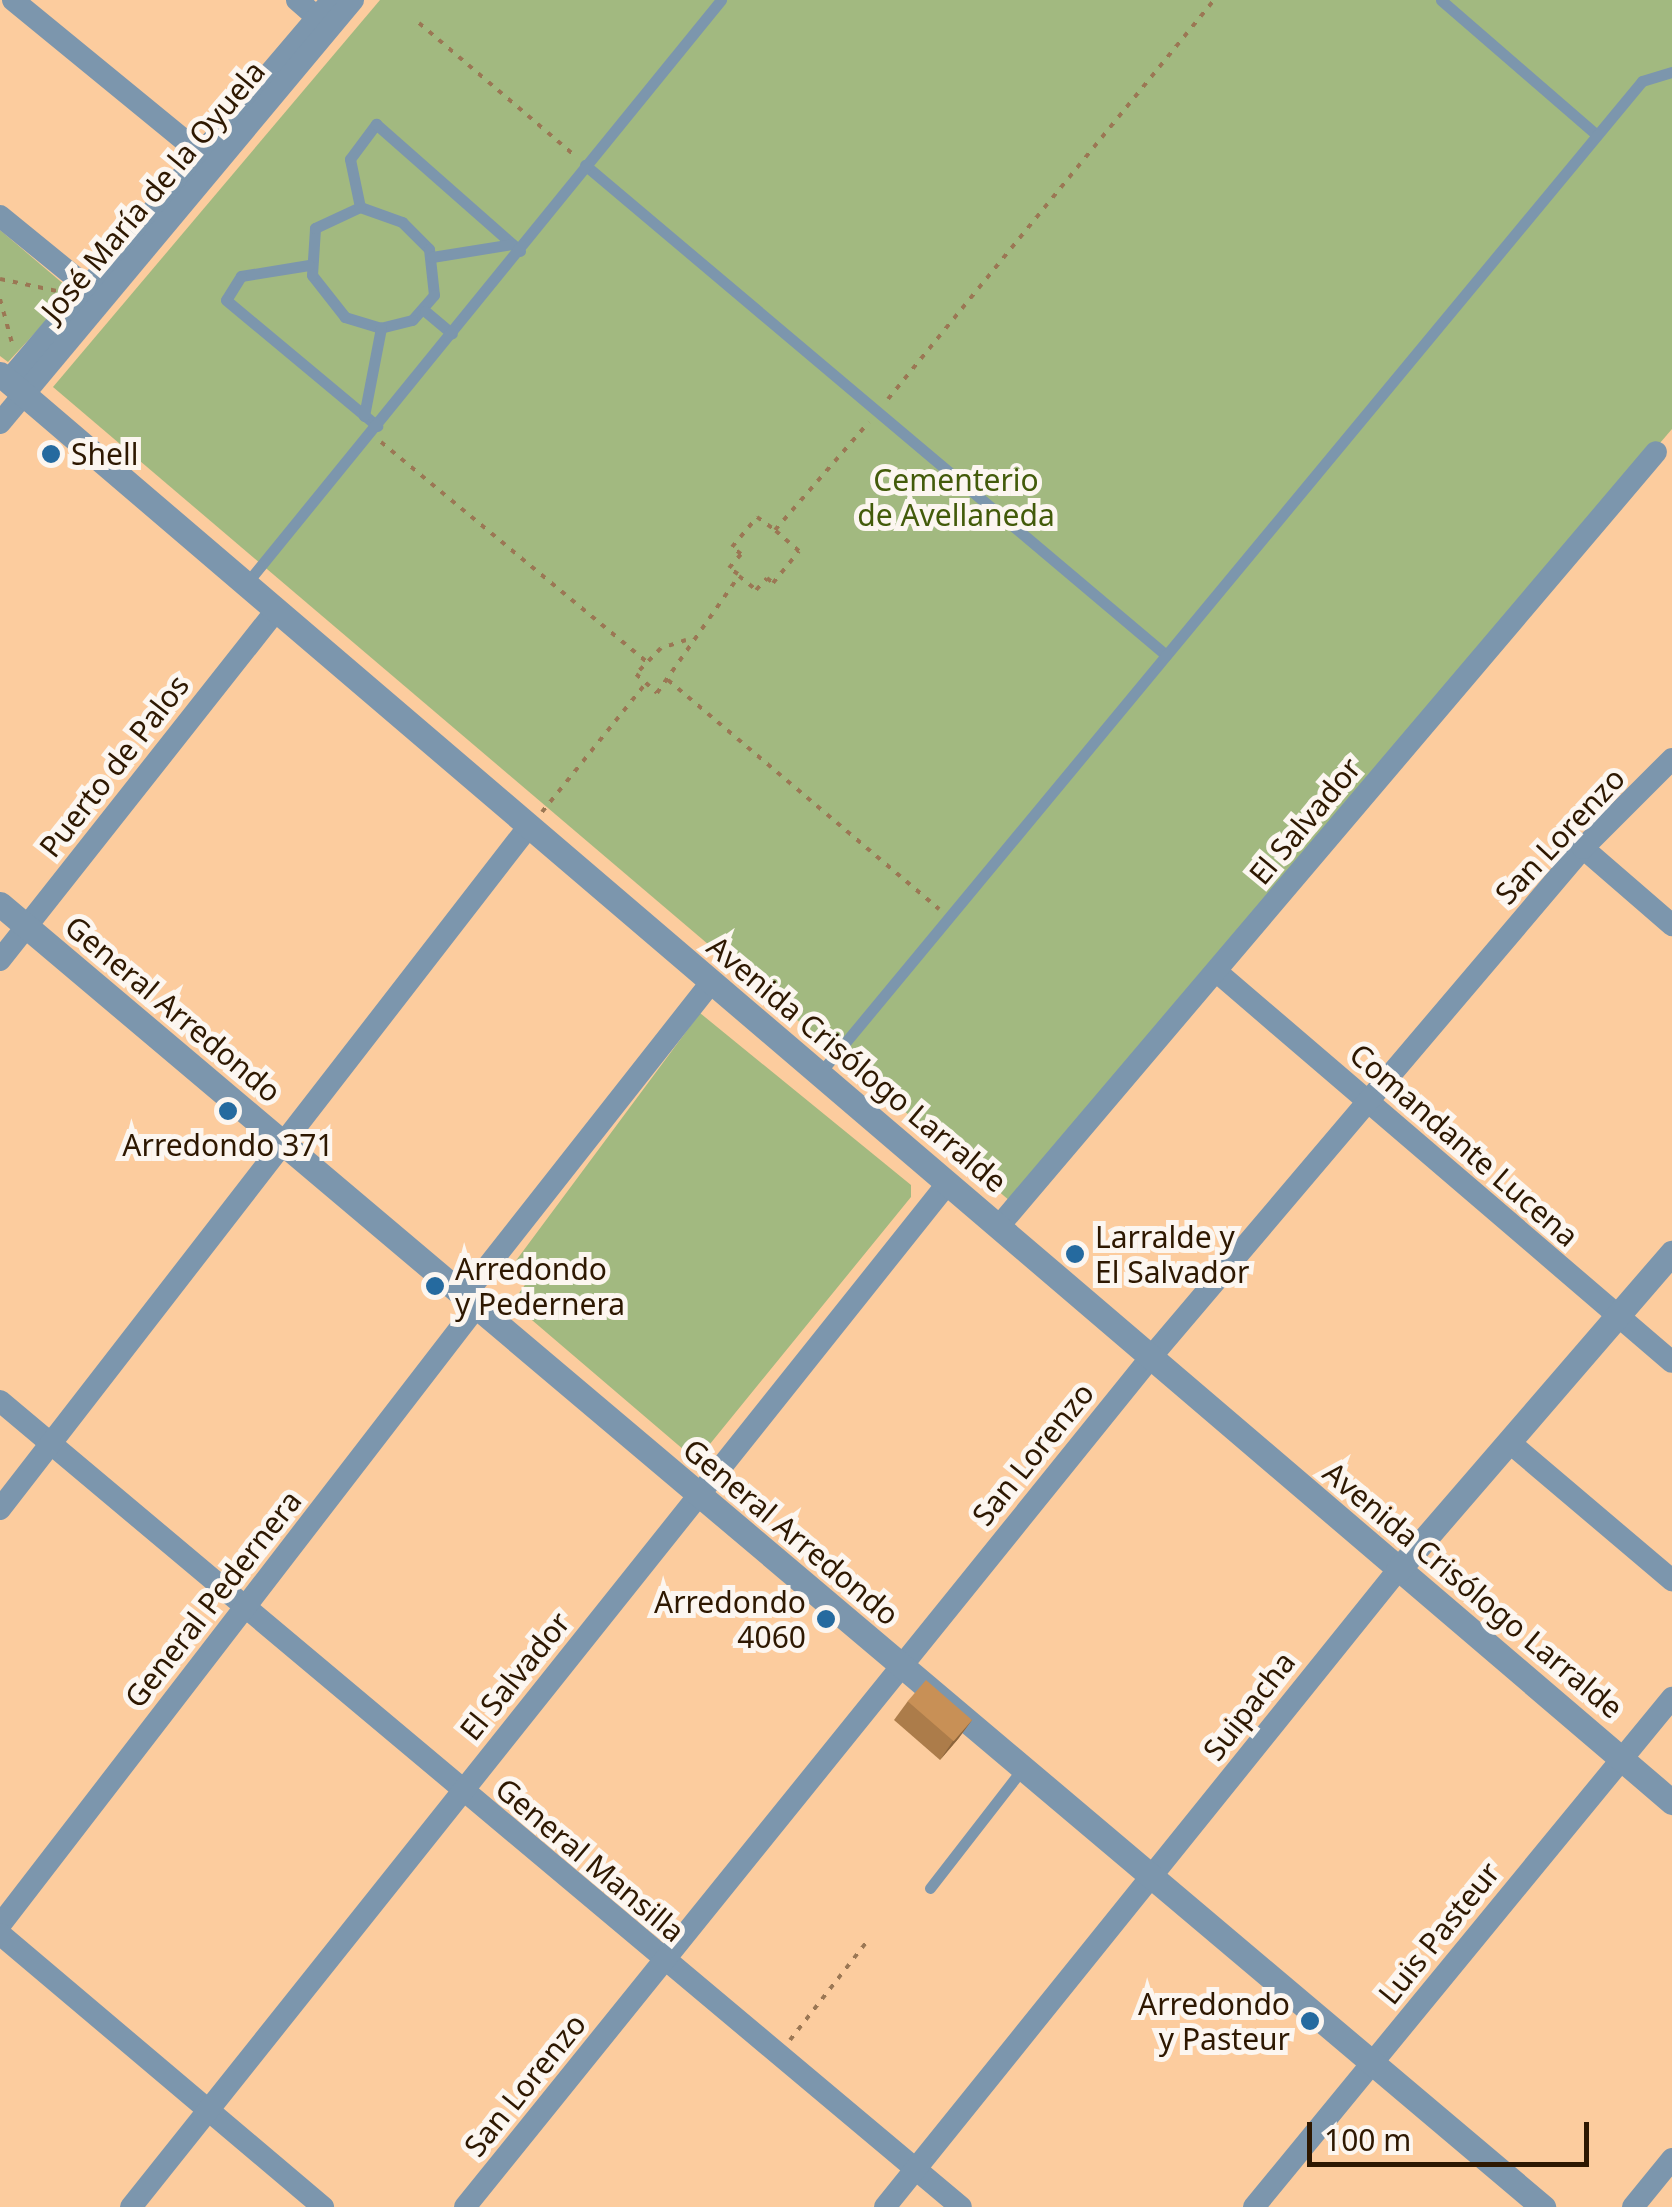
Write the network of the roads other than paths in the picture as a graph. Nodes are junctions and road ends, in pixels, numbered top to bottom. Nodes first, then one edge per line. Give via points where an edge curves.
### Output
1 (13, 0) edge
2 (297, 0) edge
3 (354, 0) edge
4 (721, 0) edge
5 (1441, 0) edge
6 (326, 15) edge
7 (1672, 72) edge
8 (1597, 135) junction
9 (208, 159) junction
10 (585, 164) junction
11 (360, 207) junction
12 (0, 216) edge
13 (516, 247) junction
14 (432, 257) junction
15 (309, 265) junction
16 (95, 294) junction
17 (426, 311) junction
18 (381, 328) junction
19 (452, 334) junction
20 (10, 383) edge
21 (364, 416) junction
22 (0, 424) edge
23 (373, 430) junction
24 (1656, 452) dead end
25 (246, 584) junction
26 (276, 610) junction
27 (1166, 655) junction
28 (1672, 760) edge
29 (529, 826) junction
30 (1583, 848) junction
31 (0, 904) edge
32 (1672, 925) edge
33 (26, 926) junction
34 (0, 960) edge
35 (1216, 972) junction
36 (710, 983) junction
37 (820, 1073) junction
38 (1366, 1100) junction
39 (282, 1144) junction
40 (948, 1184) junction
41 (999, 1226) junction
42 (1672, 1253) edge
43 (468, 1304) junction
44 (1618, 1317) junction
45 (1151, 1357) junction
46 (1672, 1362) edge
47 (0, 1401) edge
48 (1509, 1442) junction
49 (51, 1443) junction
50 (698, 1497) junction
51 (0, 1509) edge
52 (1398, 1570) junction
53 (1672, 1580) edge
54 (244, 1609) junction
55 (900, 1664) junction
56 (1672, 1698) edge
57 (1621, 1759) junction
58 (1023, 1768) junction
59 (462, 1791) junction
60 (1672, 1802) edge
61 (1154, 1878) junction
62 (930, 1888) dead end
63 (0, 1925) edge
64 (0, 1934) edge
65 (662, 1960) junction
66 (1370, 2064) junction
67 (208, 2109) junction
68 (1672, 2159) edge
69 (916, 2170) junction
70 (131, 2207) edge
71 (323, 2207) edge
72 (466, 2207) edge
73 (886, 2207) edge
74 (961, 2207) edge
75 (1254, 2207) edge
76 (1543, 2207) edge
77 (1634, 2207) edge

1 - 9 street
2 - 6 street
3 - 6 street, José María de la Oyuela
4 - 10 lane
5 - 8 lane
6 - 9 street, José María de la Oyuela
7 - 8 lane via 1650,74
8 - 27 lane
9 - 16 street, José María de la Oyuela
10 - 13 lane
10 - 27 lane
11 - 13 lane via 350,159 376,124
11 - 14 lane via 402,222
11 - 15 lane via 324,218 308,243
12 - 16 street
13 - 14 lane
13 - 19 lane
14 - 17 lane via 436,282
15 - 18 lane via 345,317
15 - 21 lane via 242,276 226,300
16 - 20 street, José María de la Oyuela
17 - 18 lane
17 - 19 lane
18 - 21 lane
19 - 23 lane
20 - 22 street, José María de la Oyuela
20 - 25 street, Avenida Crisólogo Larralde
21 - 23 lane
23 - 25 lane
24 - 35 street, El Salvador
25 - 26 street, Avenida Crisólogo Larralde
26 - 29 street, Avenida Crisólogo Larralde
26 - 33 street, Puerto de Palos
27 - 37 lane
28 - 30 street, San Lorenzo
29 - 36 street, Avenida Crisólogo Larralde
29 - 39 street
30 - 32 street
30 - 38 street, San Lorenzo
31 - 33 street, General Arredondo
33 - 34 street, Puerto de Palos
33 - 39 street, General Arredondo
35 - 38 street, Comandante Lucena
35 - 41 street, El Salvador
36 - 37 street, Avenida Crisólogo Larralde
36 - 43 street, General Pedernera
37 - 40 street, Avenida Crisólogo Larralde
38 - 44 street, Comandante Lucena
38 - 45 street, San Lorenzo
39 - 43 street, General Arredondo
39 - 49 street
40 - 41 street, Avenida Crisólogo Larralde
40 - 50 street, El Salvador
41 - 45 street, Avenida Crisólogo Larralde
42 - 44 street, Suipacha
43 - 50 street, General Arredondo
43 - 54 street, General Pedernera
44 - 46 street, Comandante Lucena
44 - 48 street, Suipacha
45 - 52 street, Avenida Crisólogo Larralde
45 - 55 street, San Lorenzo
47 - 49 street, General Mansilla
48 - 52 street, Suipacha
48 - 53 street
49 - 51 street
49 - 54 street, General Mansilla
50 - 55 street, General Arredondo
50 - 59 street, El Salvador
52 - 57 street, Avenida Crisólogo Larralde
52 - 61 street, Suipacha
54 - 59 street, General Mansilla
54 - 63 street, General Pedernera
55 - 58 street, General Arredondo
55 - 65 street, San Lorenzo
56 - 57 street, Luis Pasteur
57 - 60 street, Avenida Crisólogo Larralde
57 - 66 street, Luis Pasteur
58 - 61 street, General Arredondo
58 - 62 lane
59 - 65 street, General Mansilla
59 - 67 street, El Salvador
61 - 66 street, General Arredondo
61 - 69 street, Suipacha
64 - 67 street
65 - 69 street, General Mansilla
65 - 72 street, San Lorenzo
66 - 75 street, Luis Pasteur
66 - 76 street, General Arredondo
67 - 70 street, El Salvador
67 - 71 street
68 - 77 street
69 - 73 street, Suipacha
69 - 74 street, General Mansilla

